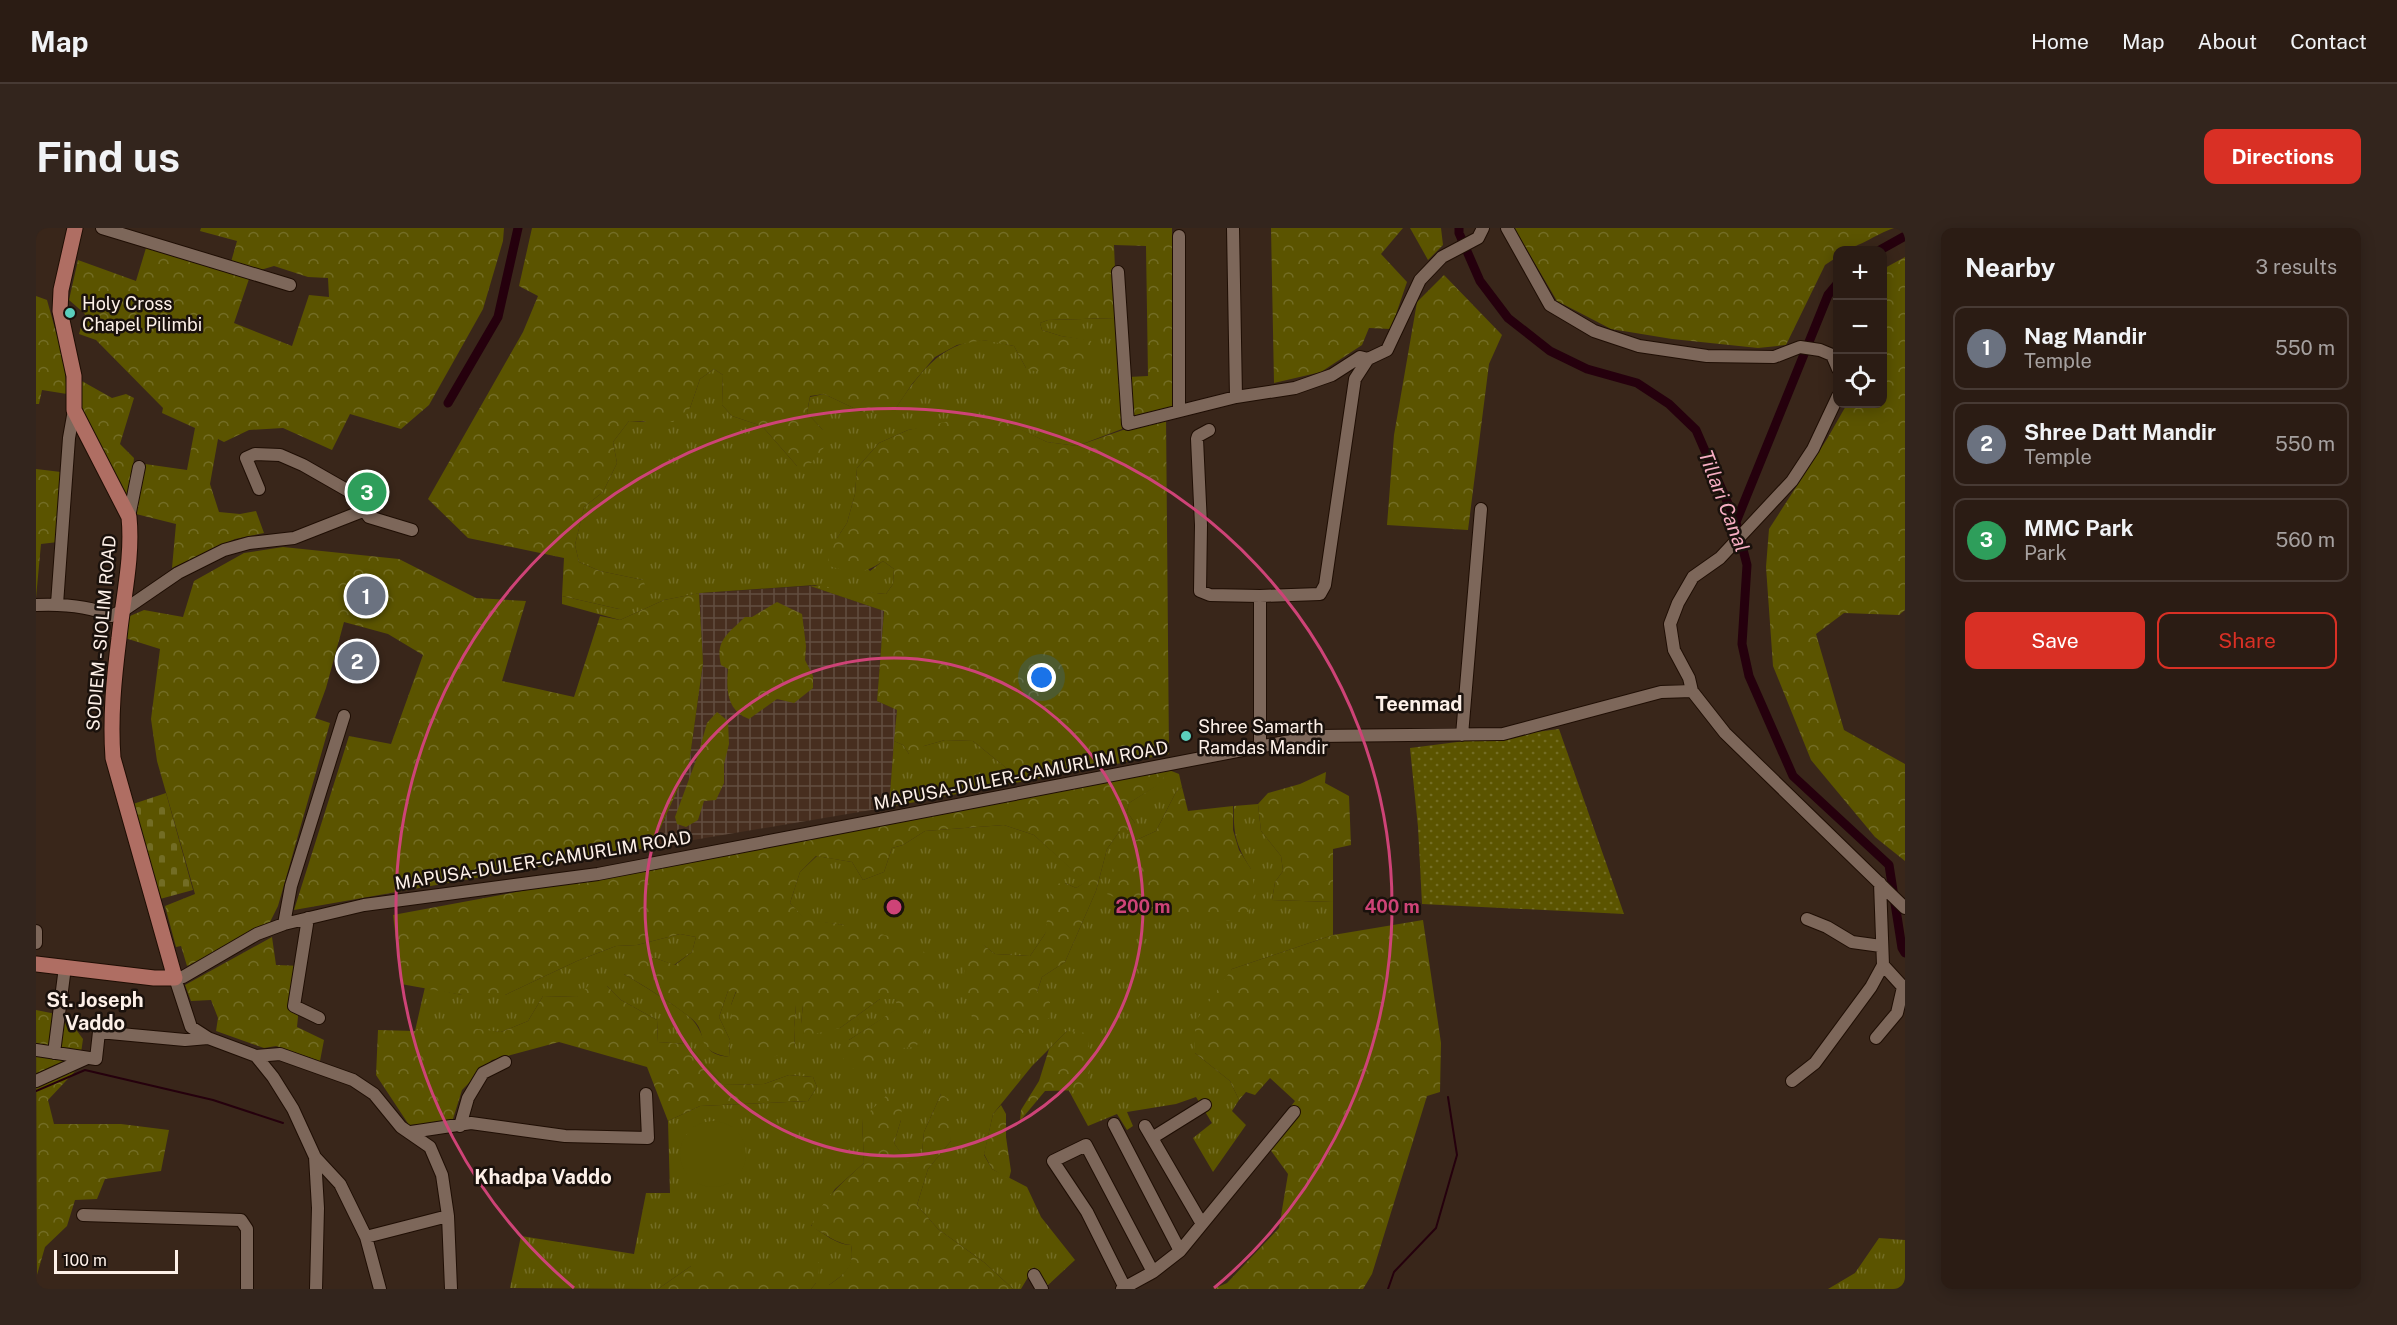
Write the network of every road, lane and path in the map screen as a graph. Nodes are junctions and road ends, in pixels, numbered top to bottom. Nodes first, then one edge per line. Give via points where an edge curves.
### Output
1 (75, 228) edge
2 (102, 228) edge
3 (1233, 228) edge
4 (1483, 228) edge
5 (1507, 228) edge
6 (1179, 236) dead end
7 (1118, 272) dead end
8 (290, 285) dead end
9 (1833, 357) edge
10 (1368, 359) junction
11 (1236, 397) junction
12 (1833, 407) edge
13 (74, 410) junction
14 (1179, 411) junction
15 (1209, 430) dead end
16 (139, 467) dead end
17 (259, 489) dead end
18 (1481, 508) dead end
19 (363, 511) junction
20 (129, 517) junction
21 (412, 530) dead end
22 (1260, 596) junction
23 (57, 604) junction
24 (36, 605) edge
25 (124, 610) junction
26 (1692, 691) junction
27 (344, 716) dead end
28 (1462, 735) junction
29 (1260, 747) junction
30 (1884, 887) junction
31 (1902, 904) edge
32 (308, 918) junction
33 (1807, 919) dead end
34 (284, 924) junction
35 (36, 931) edge
36 (36, 943) edge
37 (1881, 946) junction
38 (36, 964) edge
39 (1883, 965) junction
40 (65, 967) junction
41 (175, 978) junction
42 (319, 1018) dead end
43 (208, 1038) junction
44 (1876, 1038) dead end
45 (36, 1050) edge
46 (54, 1053) junction
47 (256, 1056) junction
48 (88, 1057) junction
49 (505, 1062) dead end
50 (36, 1081) edge
51 (1792, 1081) dead end
52 (646, 1094) dead end
53 (1205, 1105) dead end
54 (1294, 1112) dead end
55 (1114, 1124) dead end
56 (460, 1126) junction
57 (411, 1132) junction
58 (315, 1157) junction
59 (83, 1215) dead end
60 (448, 1216) junction
61 (1202, 1224) junction
62 (366, 1237) junction
63 (1180, 1251) junction
64 (1153, 1272) junction
65 (1034, 1275) dead end
66 (1124, 1288) edge
67 (247, 1289) edge
68 (316, 1289) edge
69 (380, 1289) edge
70 (451, 1289) edge
71 (1042, 1289) edge

1 - 13 main road, SODIEM - SIOLIM ROAD via 60,311 74,376
2 - 8 street
3 - 11 street
4 - 10 street via 1478,238 1442,257 1420,280 1387,350
5 - 9 street via 1550,305 1594,331 1640,346 1707,356 1774,357 1807,348
6 - 14 street
7 - 14 street via 1128,424
10 - 11 street via 1360,357 1332,375 1295,388
10 - 22 street via 1355,379 1325,585 1320,594
11 - 14 street
12 - 26 street via 1797,473 1720,558 1692,577 1670,624 1674,650
13 - 20 main road, SODIEM - SIOLIM ROAD
13 - 23 street
15 - 22 street via 1197,440 1200,591 1210,595
16 - 20 street
17 - 19 street via 246,458 255,453 280,455 352,493
18 - 28 street
19 - 21 street via 369,517
19 - 25 street via 294,538 224,550 178,573
20 - 25 main road, SODIEM - SIOLIM ROAD
22 - 29 street
23 - 24 street
23 - 25 street via 99,610 111,616
25 - 41 main road, SODIEM - SIOLIM ROAD via 110,722 113,758
26 - 28 street, MAPUSA-DULER-CAMURLIM ROAD via 1661,692 1503,734
26 - 30 street via 1725,733
27 - 34 street via 291,886
28 - 29 street, MAPUSA-DULER-CAMURLIM ROAD via 1316,736
29 - 32 street, MAPUSA-DULER-CAMURLIM ROAD via 598,874 363,905
30 - 31 street
30 - 37 street
32 - 34 street, MAPUSA-DULER-CAMURLIM ROAD
32 - 42 street via 294,1006
33 - 37 street via 1852,942
34 - 41 street, MAPUSA-DULER-CAMURLIM ROAD via 256,934
35 - 36 street
37 - 39 street
38 - 40 main road
39 - 44 street via 1903,987 1897,1013
39 - 51 street via 1815,1063
40 - 41 main road
40 - 46 street
41 - 43 street via 191,1027
43 - 47 street
43 - 48 street via 185,1040 99,1032 96,1059
45 - 46 street
46 - 48 street
47 - 57 street via 280,1054 353,1080 374,1094 400,1127
47 - 58 street via 290,1102
48 - 50 street
49 - 56 street via 483,1073 468,1098
52 - 56 street via 648,1138 565,1136 471,1123
53 - 61 street via 1149,1132
54 - 61 street
55 - 63 street
56 - 57 street
57 - 60 street via 430,1147 442,1175
58 - 62 street via 340,1184
58 - 68 street
59 - 67 street via 241,1220 247,1229
60 - 62 street
60 - 70 street
61 - 63 street
62 - 69 street
63 - 64 street
64 - 66 street
64 - 66 street via 1086,1145 1053,1161 1087,1212
65 - 71 street

